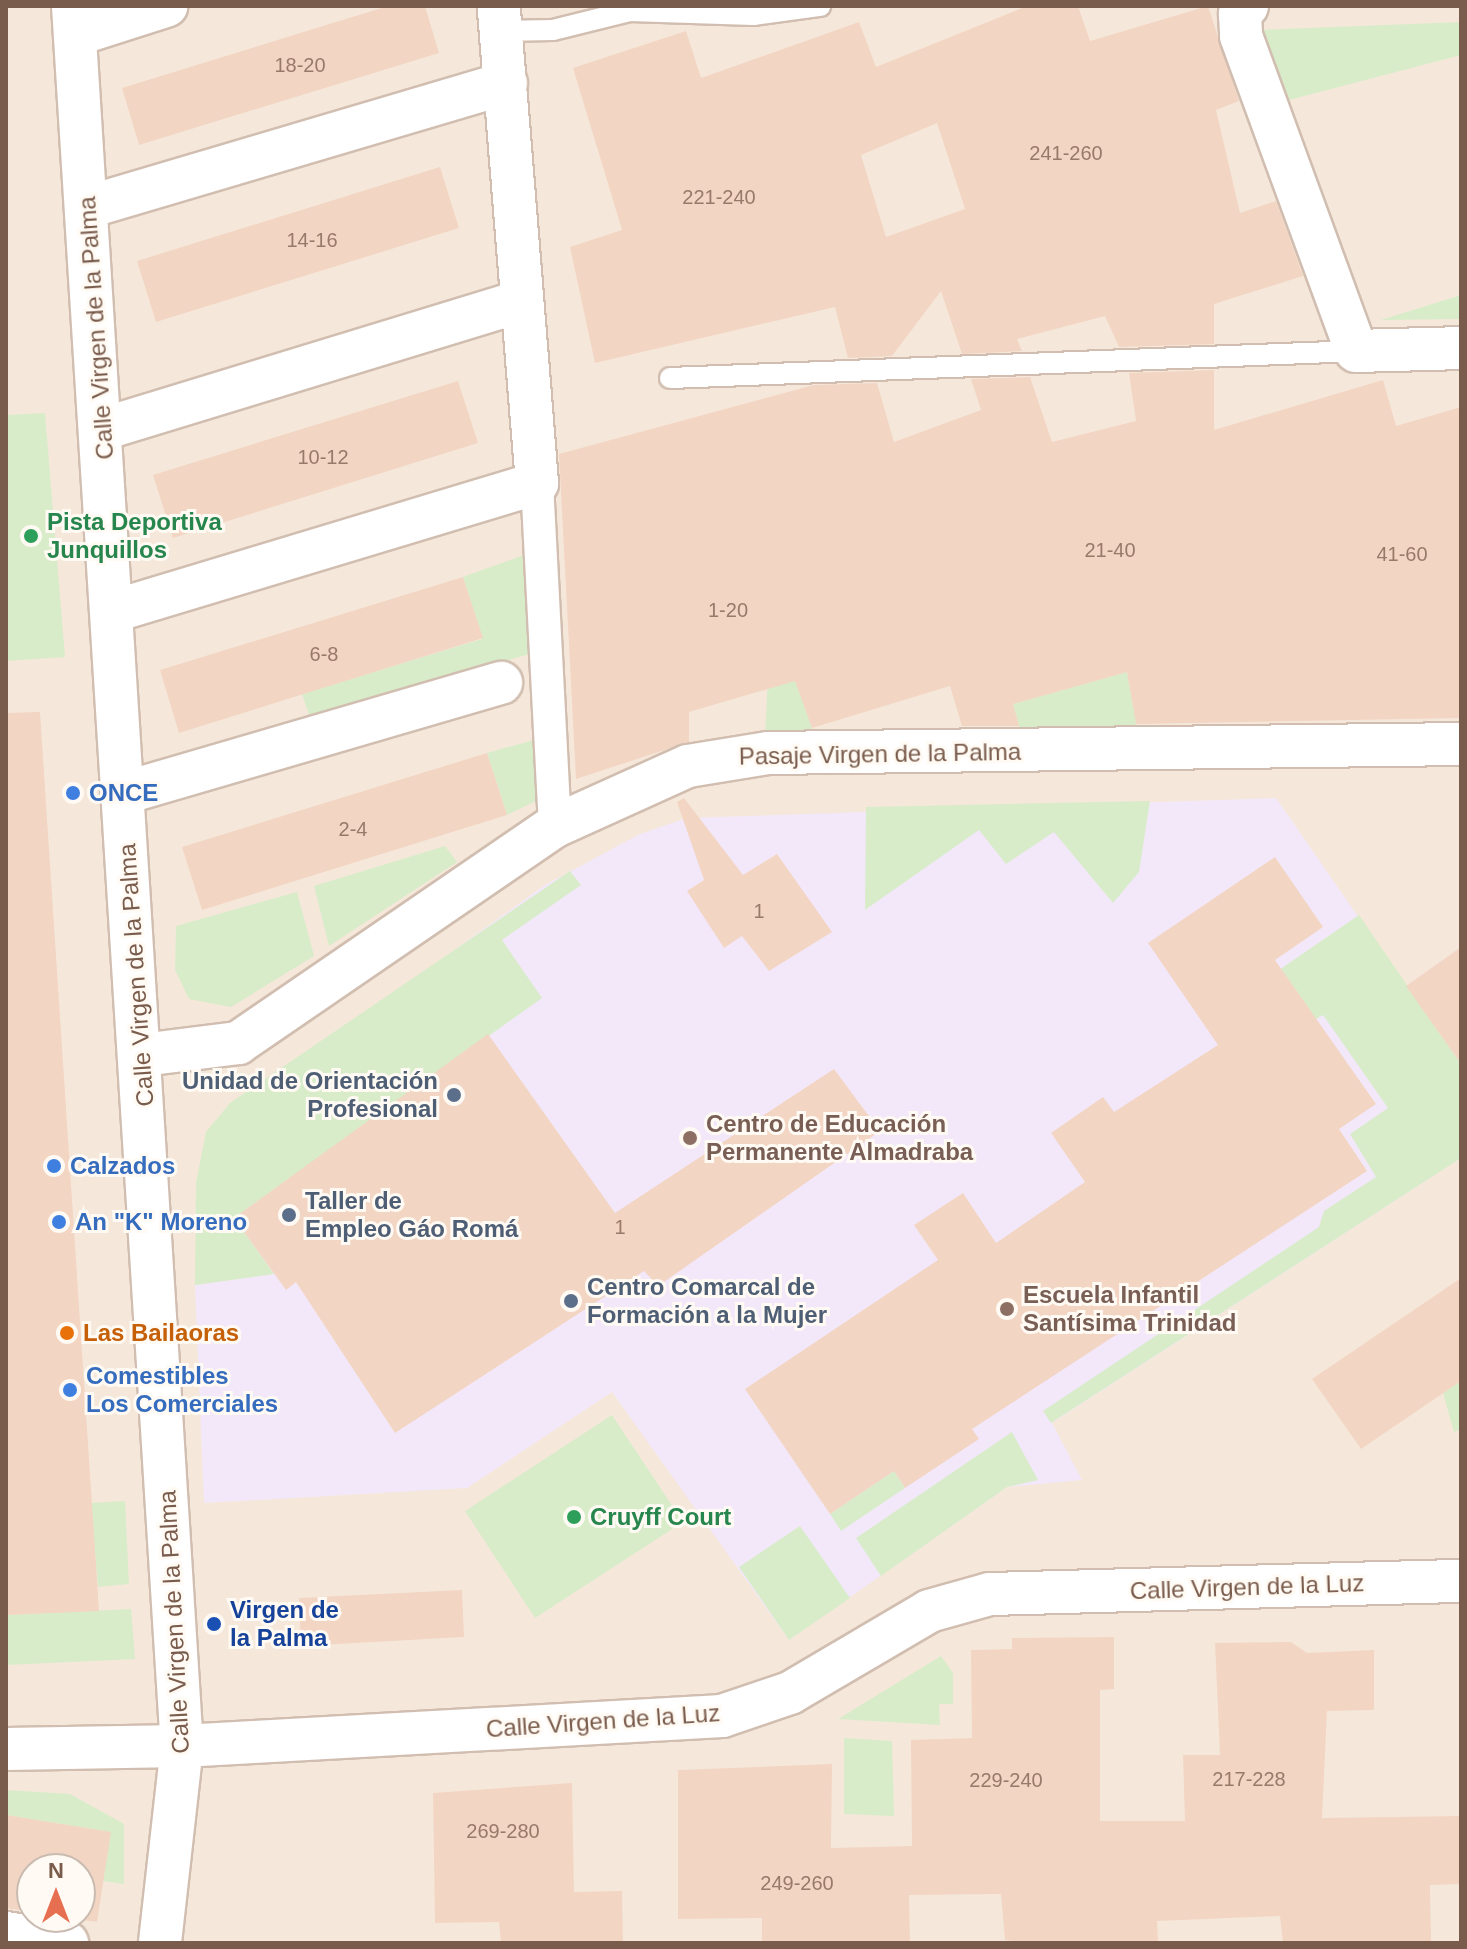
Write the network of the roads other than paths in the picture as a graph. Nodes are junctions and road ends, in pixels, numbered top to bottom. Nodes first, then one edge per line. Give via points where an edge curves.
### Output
1 (166, 6) edge
2 (820, 6) edge
3 (1244, 7) edge
4 (500, 19) edge
5 (74, 20) edge
6 (506, 83) junction
7 (88, 207) junction
8 (521, 301) junction
9 (1461, 348) edge
10 (1356, 351) junction
11 (670, 378) dead end
12 (103, 429) junction
13 (537, 483) junction
14 (114, 611) junction
15 (547, 669) junction
16 (501, 683) joint
17 (1461, 744) edge
18 (124, 793) junction
19 (555, 826) junction
20 (142, 1055) junction
21 (1461, 1581) edge
22 (182, 1746) junction
23 (6, 1749) edge
24 (6, 1933) edge
25 (67, 1943) edge
26 (160, 1943) edge

1 - 5 street
2 - 4 lane via 753,15 630,11 553,30
3 - 10 street via 1241,36
4 - 6 street
5 - 7 street, Calle Virgen de la Palma
6 - 7 street
6 - 8 street
7 - 12 street, Calle Virgen de la Palma
8 - 12 street
8 - 13 street
9 - 10 street
10 - 11 lane
12 - 14 street, Calle Virgen de la Palma
13 - 14 street
13 - 15 street
14 - 18 street, Calle Virgen de la Palma
15 - 16 street
15 - 19 street
16 - 18 street
17 - 19 street, Pasaje Virgen de la Palma via 734,756 641,782
18 - 20 street, Calle Virgen de la Palma
19 - 20 street, Pasaje Virgen de la Palma via 249,1037 217,1050
20 - 22 street, Calle Virgen de la Palma
21 - 22 street, Calle Virgen de la Luz via 990,1594 929,1611 790,1693 722,1716
22 - 23 street, Calle Virgen de la Luz
22 - 26 street, Calle Virgen de la Palma
24 - 25 street

